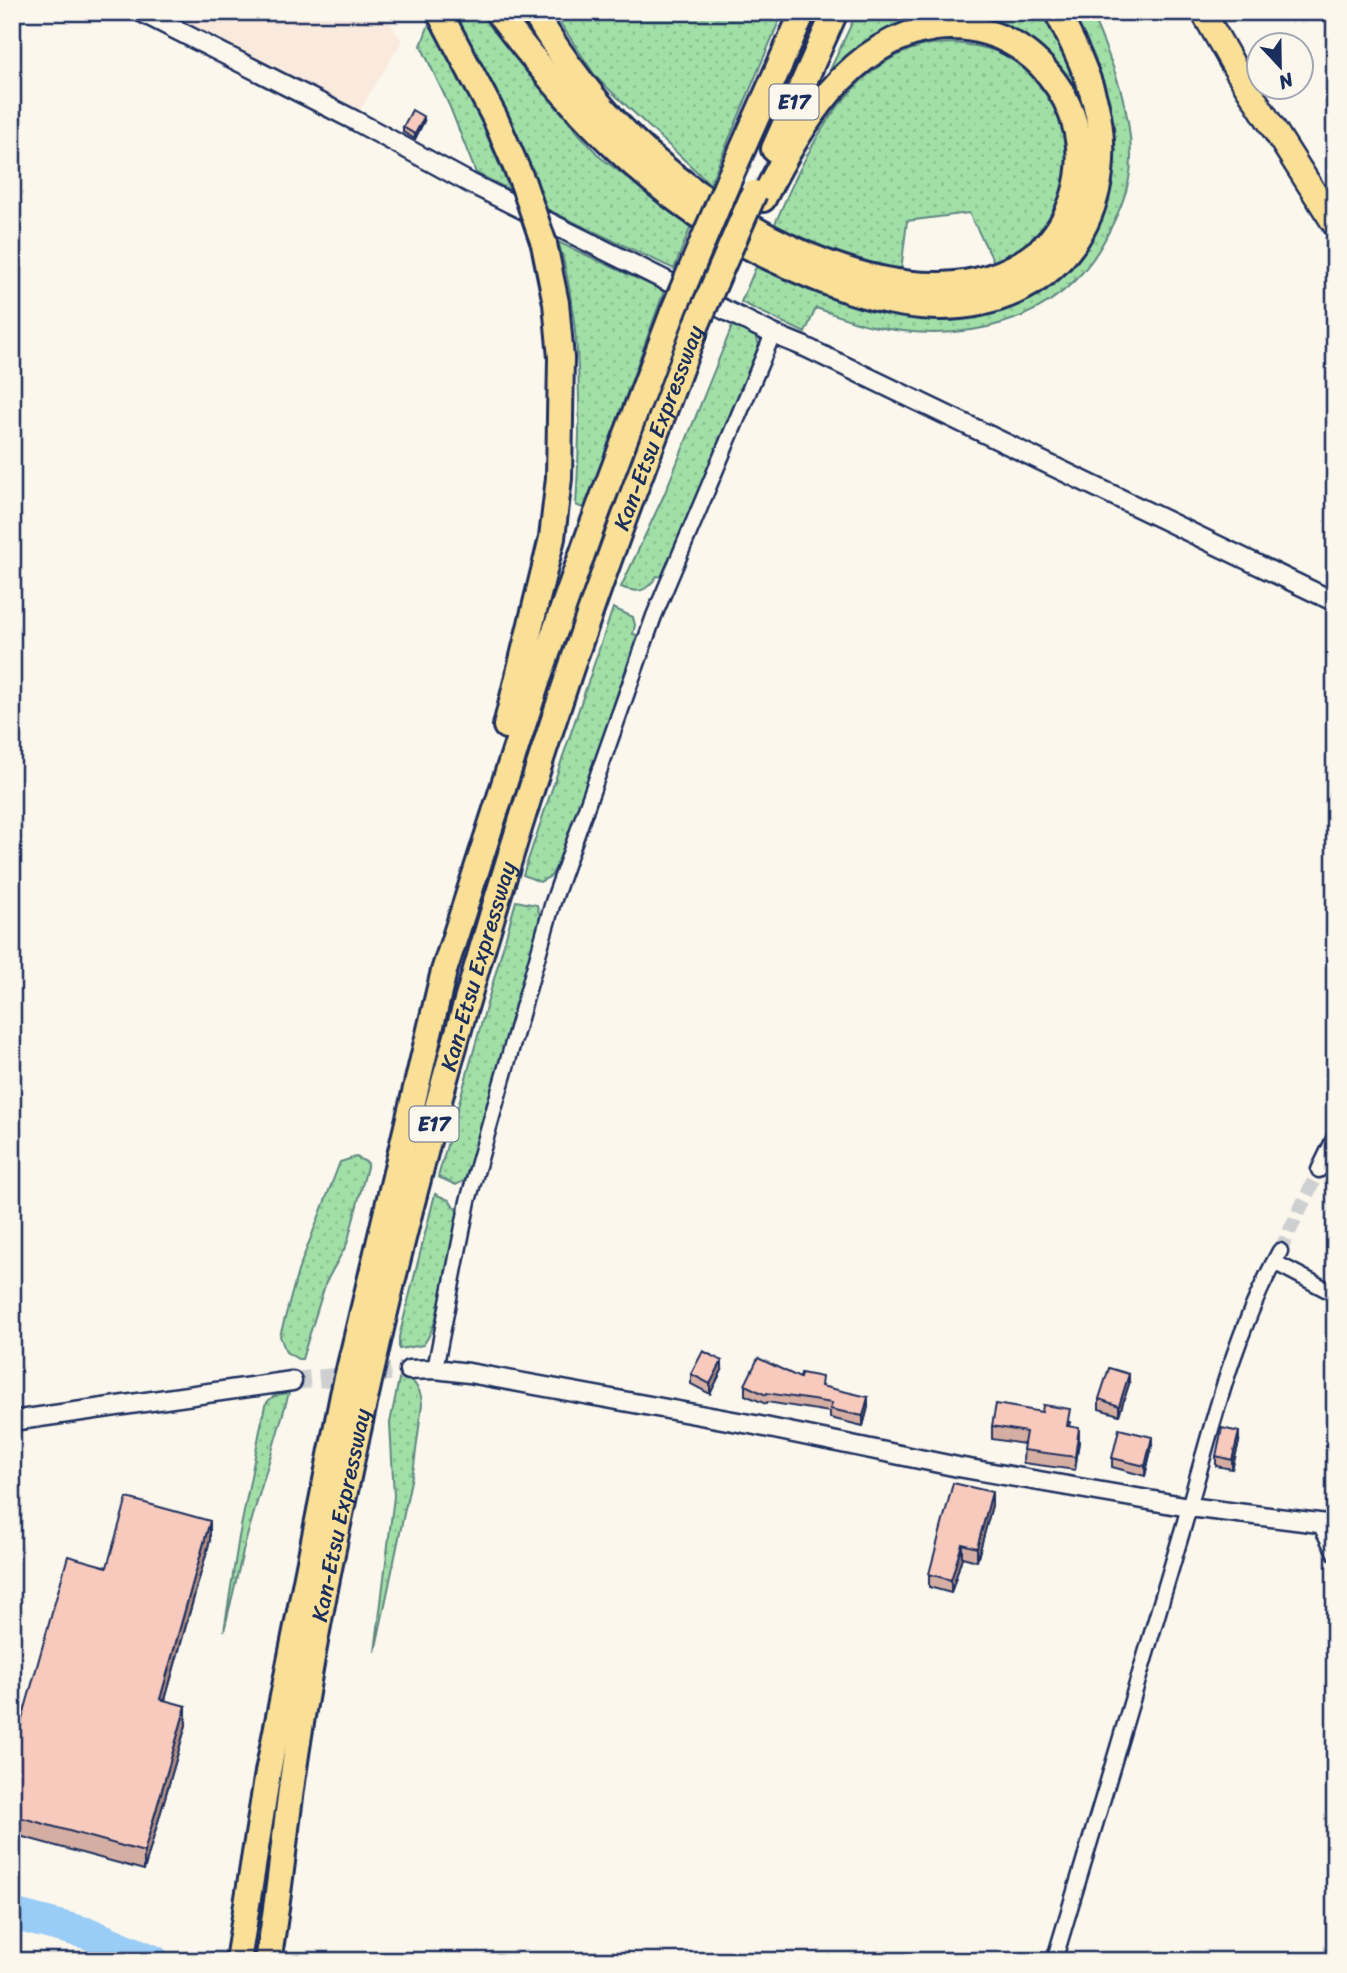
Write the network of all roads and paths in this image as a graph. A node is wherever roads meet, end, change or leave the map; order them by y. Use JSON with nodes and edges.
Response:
{"nodes":[{"id":1,"x":141,"y":12,"type":"edge"},
{"id":2,"x":439,"y":12,"type":"edge"},
{"id":3,"x":497,"y":12,"type":"edge"},
{"id":4,"x":534,"y":12,"type":"edge"},
{"id":5,"x":803,"y":12,"type":"edge"},
{"id":6,"x":835,"y":12,"type":"edge"},
{"id":7,"x":1057,"y":12,"type":"edge"},
{"id":8,"x":1203,"y":12,"type":"edge"},
{"id":9,"x":759,"y":196,"type":"junction"},
{"id":10,"x":1335,"y":225,"type":"edge"},
{"id":11,"x":773,"y":334,"type":"junction"},
{"id":12,"x":1335,"y":602,"type":"edge"},
{"id":13,"x":444,"y":971,"type":"junction"},
{"id":14,"x":1335,"y":1137,"type":"edge"},
{"id":15,"x":1319,"y":1170,"type":"tunnel mouth"},
{"id":16,"x":1335,"y":1294,"type":"edge"},
{"id":17,"x":435,"y":1369,"type":"junction"},
{"id":18,"x":409,"y":1370,"type":"tunnel mouth"},
{"id":19,"x":292,"y":1381,"type":"tunnel mouth"},
{"id":20,"x":12,"y":1421,"type":"edge"},
{"id":21,"x":1189,"y":1507,"type":"junction"},
{"id":22,"x":1327,"y":1524,"type":"edge"},
{"id":23,"x":1335,"y":1553,"type":"edge"},
{"id":24,"x":240,"y":1950,"type":"edge"},
{"id":25,"x":269,"y":1955,"type":"edge"},
{"id":26,"x":1054,"y":1961,"type":"edge"}],
"edges":[{"from":1,"to":11,"type":"street"},
{"from":2,"to":13,"type":"highway","bridge":true},
{"from":3,"to":7,"type":"highway"},
{"from":4,"to":9,"type":"highway"},
{"from":5,"to":13,"type":"highway","name":"Kan-Etsu Expressway","number":"E17","bridge":true},
{"from":6,"to":9,"type":"highway","name":"Kan-Etsu Expressway","number":"E17"},
{"from":8,"to":10,"type":"highway"},
{"from":9,"to":25,"type":"highway","name":"Kan-Etsu Expressway","number":"E17","bridge":true},
{"from":11,"to":12,"type":"street"},
{"from":11,"to":17,"type":"street"},
{"from":13,"to":24,"type":"highway","name":"Kan-Etsu Expressway","number":"E17"},
{"from":14,"to":15,"type":"street"},
{"from":16,"to":21,"type":"street"},
{"from":17,"to":18,"type":"street"},
{"from":17,"to":21,"type":"street"},
{"from":19,"to":20,"type":"street"},
{"from":21,"to":22,"type":"street"},
{"from":21,"to":26,"type":"street"},
{"from":22,"to":23,"type":"street"}]}
